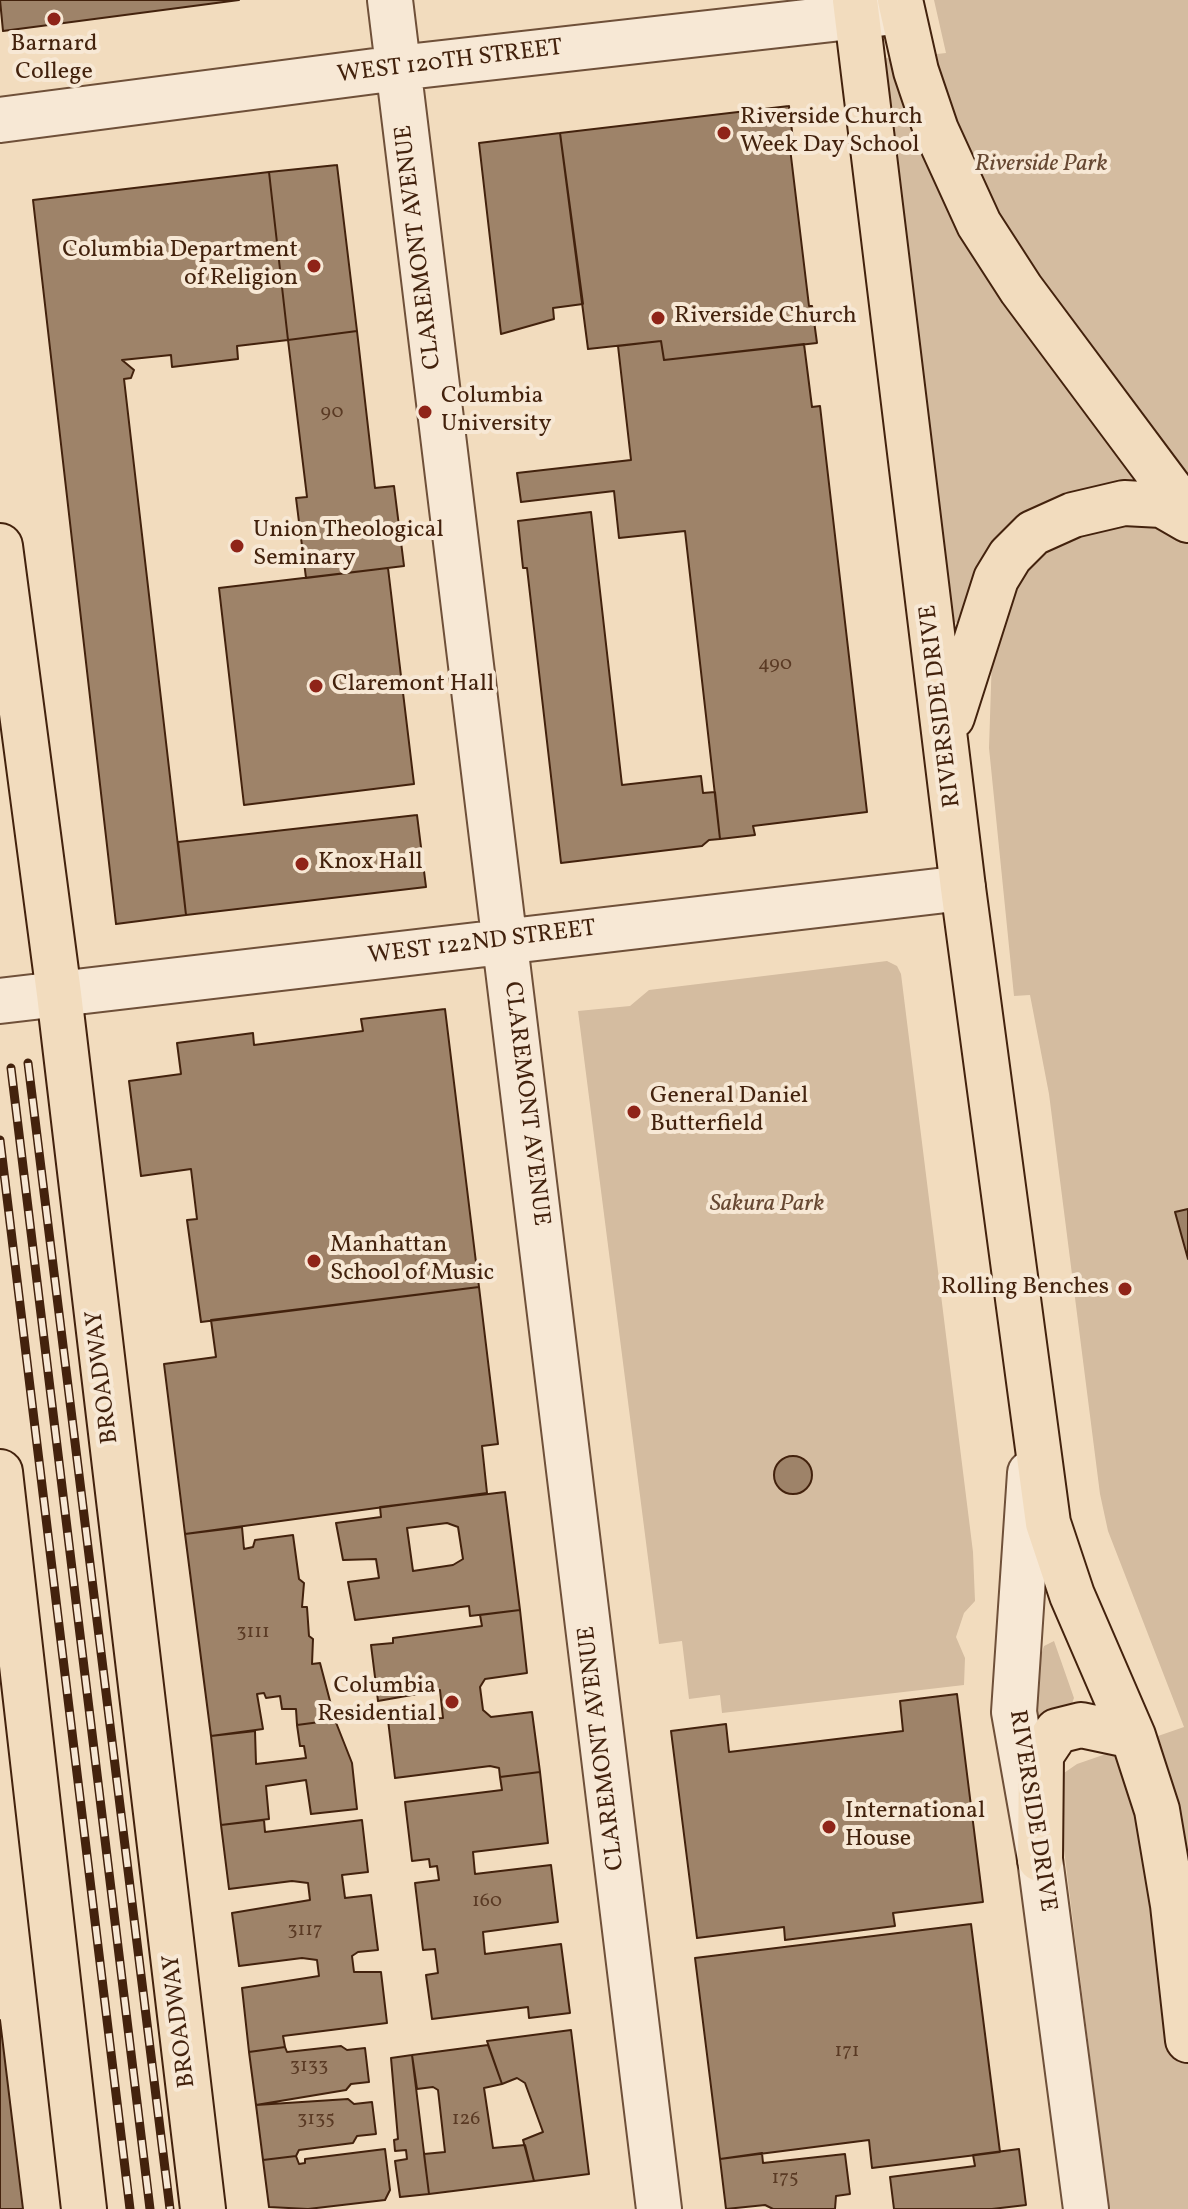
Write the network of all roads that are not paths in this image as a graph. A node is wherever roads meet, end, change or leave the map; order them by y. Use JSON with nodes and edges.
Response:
{"nodes":[{"id":1,"x":390,"y":0,"type":"edge"},
{"id":2,"x":900,"y":6,"type":"edge"},
{"id":3,"x":856,"y":8,"type":"edge"},
{"id":4,"x":398,"y":68,"type":"junction"},
{"id":5,"x":0,"y":120,"type":"edge"},
{"id":6,"x":1188,"y":513,"type":"edge"},
{"id":7,"x":1188,"y":520,"type":"edge"},
{"id":8,"x":1,"y":566,"type":"edge"},
{"id":9,"x":947,"y":736,"type":"junction"},
{"id":10,"x":963,"y":888,"type":"junction"},
{"id":11,"x":505,"y":941,"type":"junction"},
{"id":12,"x":59,"y":994,"type":"junction"},
{"id":13,"x":0,"y":1001,"type":"edge"},
{"id":14,"x":1031,"y":1412,"type":"junction"},
{"id":15,"x":0,"y":1472,"type":"edge"},
{"id":16,"x":1133,"y":1736,"type":"junction"},
{"id":17,"x":1040,"y":1859,"type":"junction"},
{"id":18,"x":1188,"y":2040,"type":"edge"},
{"id":19,"x":84,"y":2209,"type":"edge"},
{"id":20,"x":203,"y":2209,"type":"edge"},
{"id":21,"x":659,"y":2209,"type":"edge"},
{"id":22,"x":1086,"y":2209,"type":"edge"}],
"edges":[{"from":1,"to":4,"type":"street","name":"CLAREMONT AVENUE"},
{"from":2,"to":3,"type":"street","name":"WEST 120TH STREET"},
{"from":2,"to":6,"type":"main road"},
{"from":3,"to":4,"type":"street","name":"WEST 120TH STREET"},
{"from":3,"to":9,"type":"main road","name":"RIVERSIDE DRIVE"},
{"from":4,"to":5,"type":"street","name":"WEST 120TH STREET"},
{"from":4,"to":11,"type":"street","name":"CLAREMONT AVENUE"},
{"from":7,"to":9,"type":"main road"},
{"from":8,"to":12,"type":"main road","name":"BROADWAY"},
{"from":9,"to":10,"type":"main road","name":"RIVERSIDE DRIVE"},
{"from":10,"to":11,"type":"street","name":"WEST 122ND STREET"},
{"from":10,"to":14,"type":"main road","name":"RIVERSIDE DRIVE"},
{"from":11,"to":12,"type":"street","name":"WEST 122ND STREET"},
{"from":11,"to":21,"type":"street","name":"CLAREMONT AVENUE"},
{"from":12,"to":13,"type":"street","name":"WEST 122ND STREET"},
{"from":12,"to":20,"type":"main road","name":"BROADWAY"},
{"from":14,"to":16,"type":"main road","name":"RIVERSIDE DRIVE"},
{"from":14,"to":17,"type":"street","name":"RIVERSIDE DRIVE"},
{"from":15,"to":19,"type":"main road"},
{"from":16,"to":17,"type":"main road"},
{"from":16,"to":18,"type":"main road","name":"RIVERSIDE DRIVE"},
{"from":17,"to":22,"type":"street","name":"RIVERSIDE DRIVE"}]}
